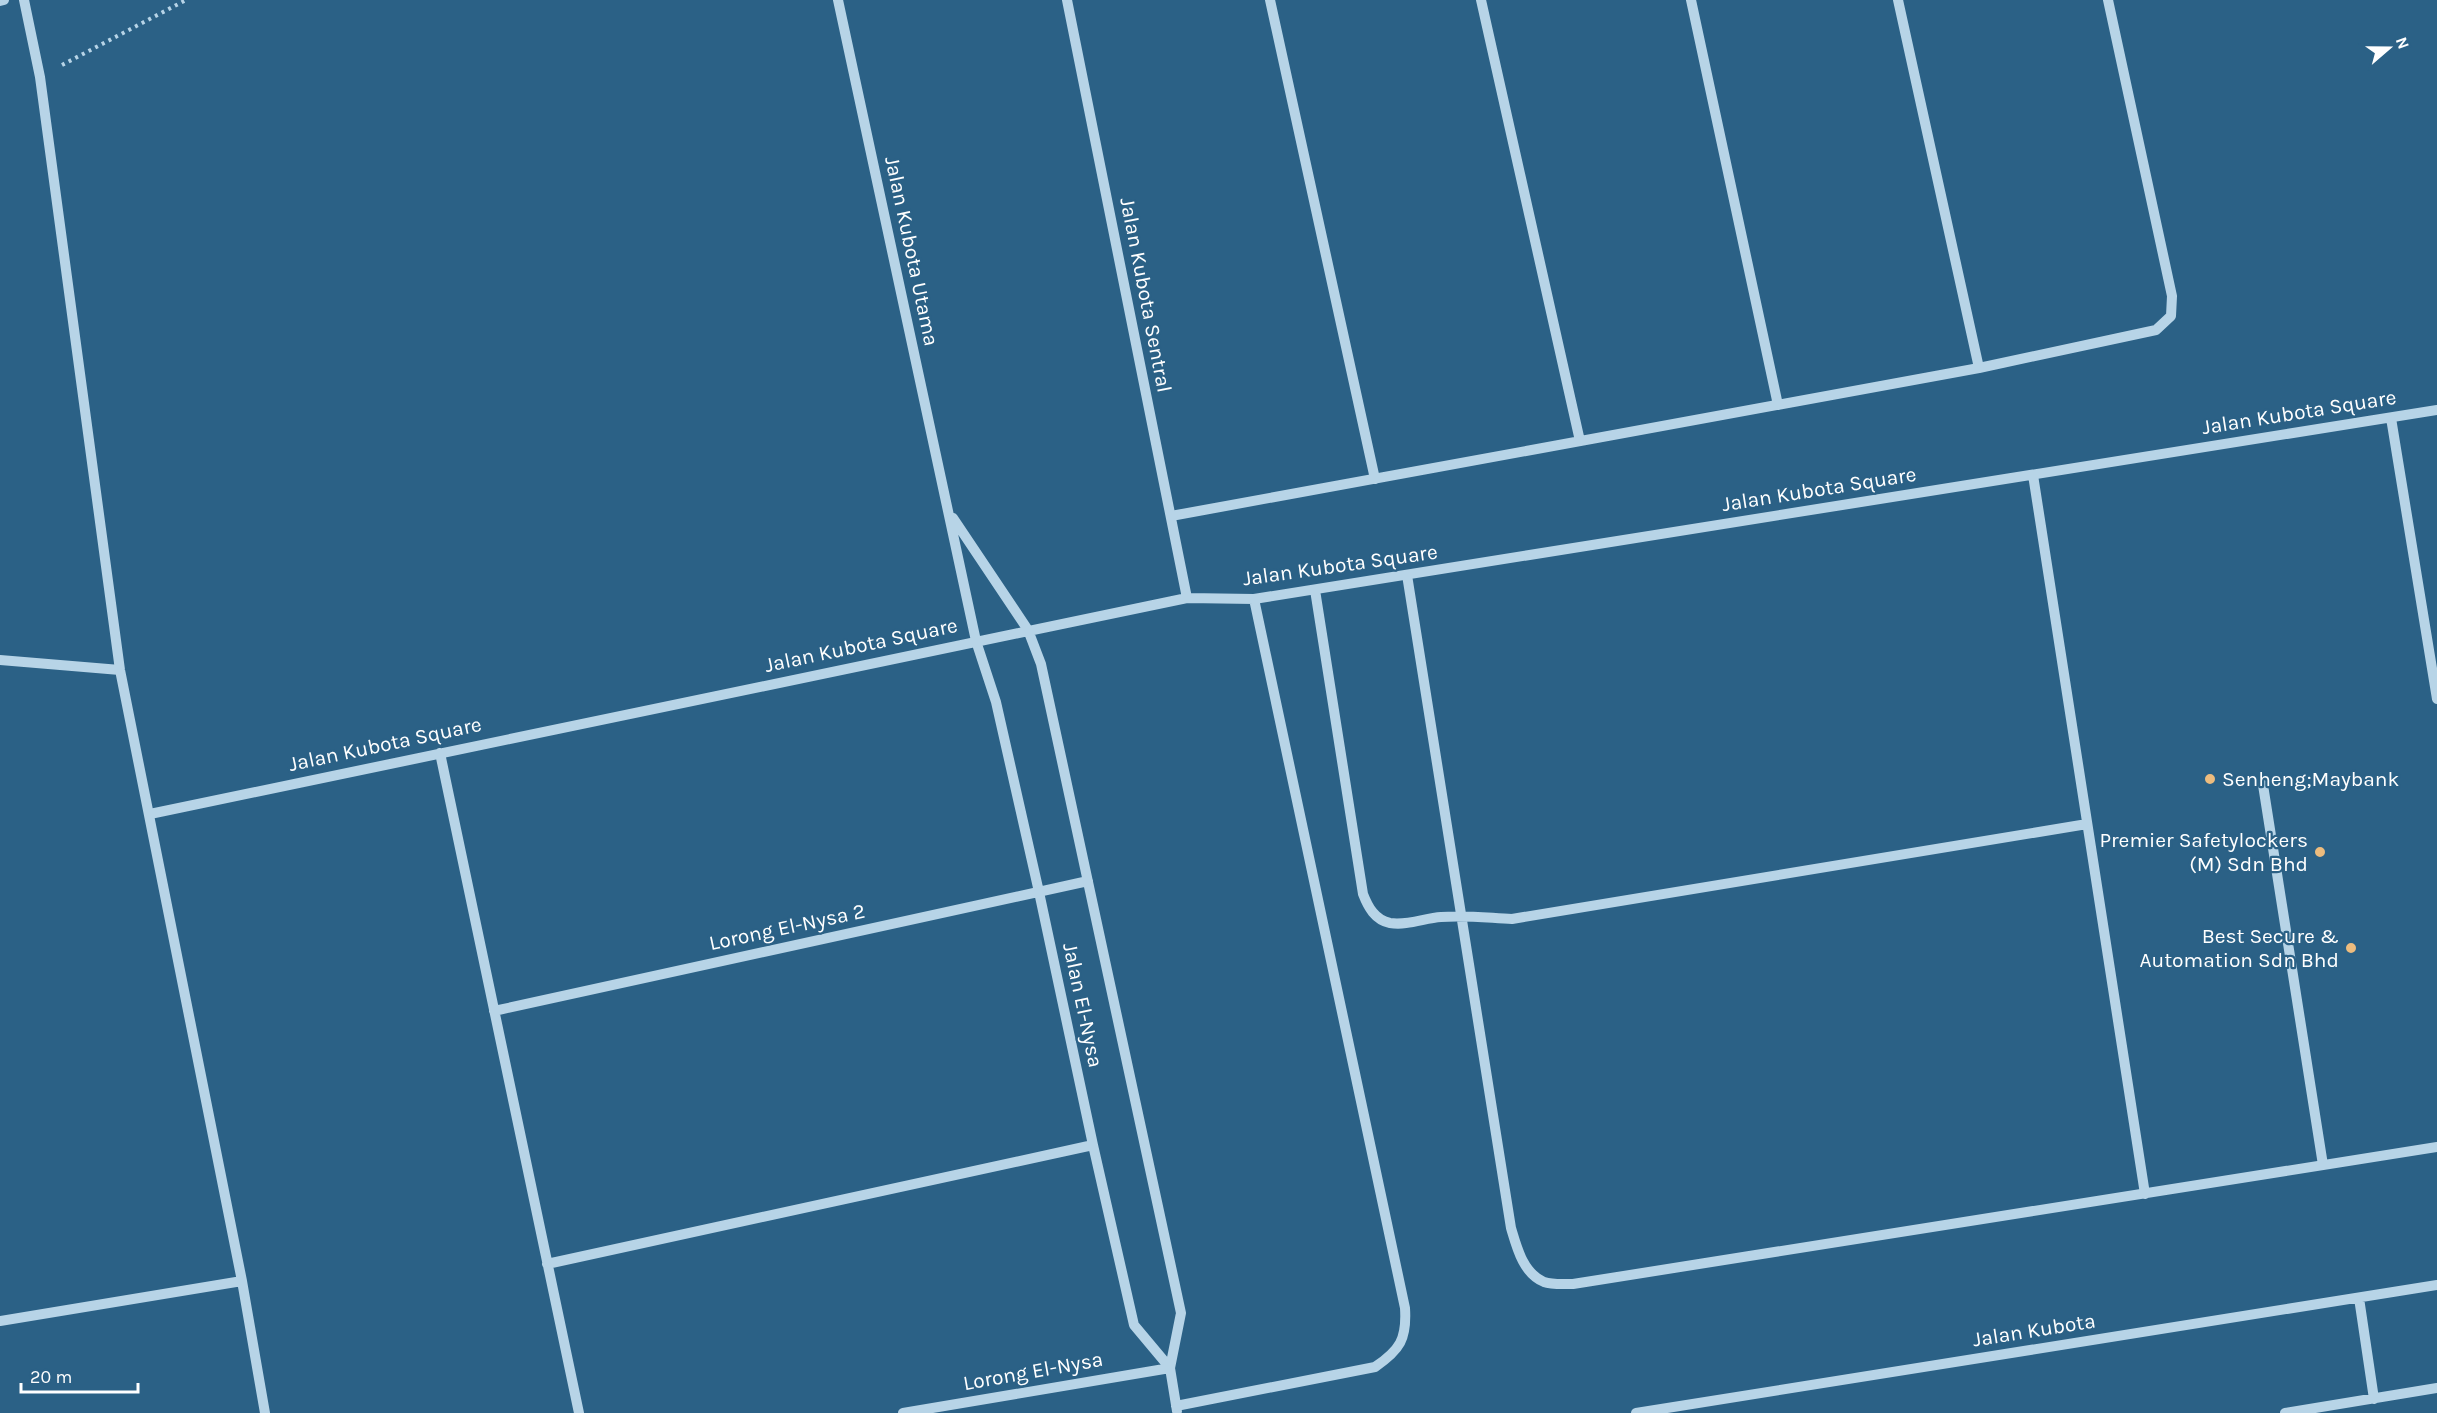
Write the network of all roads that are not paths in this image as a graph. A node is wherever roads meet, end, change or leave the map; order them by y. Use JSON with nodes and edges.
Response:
{"nodes":[{"id":1,"x":24,"y":0,"type":"edge"},
{"id":2,"x":838,"y":0,"type":"edge"},
{"id":3,"x":1067,"y":0,"type":"edge"},
{"id":4,"x":1270,"y":0,"type":"edge"},
{"id":5,"x":1481,"y":0,"type":"edge"},
{"id":6,"x":1691,"y":0,"type":"edge"},
{"id":7,"x":1898,"y":0,"type":"edge"},
{"id":8,"x":2108,"y":0,"type":"edge"},
{"id":9,"x":1979,"y":368,"type":"junction"},
{"id":10,"x":1778,"y":405,"type":"junction"},
{"id":11,"x":2437,"y":410,"type":"edge"},
{"id":12,"x":2391,"y":418,"type":"junction"},
{"id":13,"x":1580,"y":441,"type":"junction"},
{"id":14,"x":2033,"y":475,"type":"junction"},
{"id":15,"x":1375,"y":479,"type":"junction"},
{"id":16,"x":948,"y":510,"type":"junction"},
{"id":17,"x":1171,"y":516,"type":"junction"},
{"id":18,"x":1407,"y":575,"type":"junction"},
{"id":19,"x":1315,"y":590,"type":"junction"},
{"id":20,"x":1187,"y":597,"type":"junction"},
{"id":21,"x":1254,"y":599,"type":"junction"},
{"id":22,"x":1028,"y":630,"type":"junction"},
{"id":23,"x":976,"y":640,"type":"junction"},
{"id":24,"x":0,"y":660,"type":"edge"},
{"id":25,"x":120,"y":670,"type":"junction"},
{"id":26,"x":2437,"y":699,"type":"edge"},
{"id":27,"x":440,"y":753,"type":"junction"},
{"id":28,"x":2263,"y":786,"type":"dead end"},
{"id":29,"x":150,"y":814,"type":"junction"},
{"id":30,"x":2087,"y":824,"type":"junction"},
{"id":31,"x":1088,"y":881,"type":"junction"},
{"id":32,"x":1039,"y":891,"type":"junction"},
{"id":33,"x":1462,"y":917,"type":"junction"},
{"id":34,"x":495,"y":1011,"type":"junction"},
{"id":35,"x":1092,"y":1145,"type":"junction"},
{"id":36,"x":2437,"y":1148,"type":"edge"},
{"id":37,"x":2323,"y":1165,"type":"junction"},
{"id":38,"x":2145,"y":1194,"type":"junction"},
{"id":39,"x":548,"y":1264,"type":"junction"},
{"id":40,"x":242,"y":1281,"type":"junction"},
{"id":41,"x":2437,"y":1285,"type":"edge"},
{"id":42,"x":2359,"y":1298,"type":"junction"},
{"id":43,"x":0,"y":1321,"type":"edge"},
{"id":44,"x":1170,"y":1368,"type":"junction"},
{"id":45,"x":2437,"y":1388,"type":"edge"},
{"id":46,"x":2374,"y":1399,"type":"junction"},
{"id":47,"x":1700,"y":1408,"type":"edge"},
{"id":48,"x":1176,"y":1410,"type":"edge"},
{"id":49,"x":265,"y":1413,"type":"edge"},
{"id":50,"x":579,"y":1413,"type":"edge"},
{"id":51,"x":903,"y":1413,"type":"edge"},
{"id":52,"x":1636,"y":1413,"type":"edge"},
{"id":53,"x":2285,"y":1413,"type":"edge"}],
"edges":[{"from":1,"to":25,"type":"street"},
{"from":2,"to":16,"type":"street","name":"Jalan Kubota Utama"},
{"from":3,"to":17,"type":"street","name":"Jalan Kubota Sentral"},
{"from":4,"to":15,"type":"street"},
{"from":5,"to":13,"type":"street"},
{"from":6,"to":10,"type":"street"},
{"from":7,"to":9,"type":"street"},
{"from":8,"to":9,"type":"street"},
{"from":9,"to":10,"type":"street"},
{"from":10,"to":13,"type":"street"},
{"from":11,"to":12,"type":"street","name":"Jalan Kubota Square"},
{"from":12,"to":14,"type":"street","name":"Jalan Kubota Square"},
{"from":12,"to":26,"type":"street"},
{"from":13,"to":15,"type":"street"},
{"from":14,"to":18,"type":"street","name":"Jalan Kubota Square"},
{"from":14,"to":30,"type":"street"},
{"from":15,"to":17,"type":"street"},
{"from":16,"to":22,"type":"street","name":"Jalan Kubota Utama"},
{"from":16,"to":23,"type":"street","name":"Jalan Kubota Utama"},
{"from":17,"to":20,"type":"street","name":"Jalan Kubota Sentral"},
{"from":18,"to":19,"type":"street","name":"Jalan Kubota Square"},
{"from":18,"to":33,"type":"street"},
{"from":19,"to":21,"type":"street","name":"Jalan Kubota Square"},
{"from":19,"to":33,"type":"street"},
{"from":20,"to":21,"type":"street","name":"Jalan Kubota Square"},
{"from":20,"to":22,"type":"street","name":"Jalan Kubota Square"},
{"from":21,"to":48,"type":"street"},
{"from":22,"to":23,"type":"street","name":"Jalan Kubota Square"},
{"from":22,"to":31,"type":"street","name":"Jalan El-Nysa"},
{"from":23,"to":27,"type":"street","name":"Jalan Kubota Square"},
{"from":23,"to":32,"type":"street","name":"Jalan El-Nysa"},
{"from":24,"to":25,"type":"street"},
{"from":25,"to":29,"type":"street"},
{"from":27,"to":29,"type":"street","name":"Jalan Kubota Square"},
{"from":27,"to":34,"type":"street"},
{"from":28,"to":37,"type":"street"},
{"from":29,"to":40,"type":"street"},
{"from":30,"to":33,"type":"street"},
{"from":30,"to":38,"type":"street"},
{"from":31,"to":32,"type":"street","name":"Lorong El-Nysa 2"},
{"from":31,"to":44,"type":"street","name":"Jalan El-Nysa"},
{"from":32,"to":34,"type":"street","name":"Lorong El-Nysa 2"},
{"from":32,"to":35,"type":"street","name":"Jalan El-Nysa"},
{"from":33,"to":38,"type":"street"},
{"from":34,"to":39,"type":"street"},
{"from":35,"to":39,"type":"street"},
{"from":35,"to":44,"type":"street","name":"Jalan El-Nysa"},
{"from":36,"to":37,"type":"street"},
{"from":37,"to":38,"type":"street"},
{"from":39,"to":50,"type":"street"},
{"from":40,"to":43,"type":"street"},
{"from":40,"to":49,"type":"street"},
{"from":41,"to":42,"type":"street","name":"Jalan Kubota"},
{"from":42,"to":46,"type":"street"},
{"from":42,"to":47,"type":"street","name":"Jalan Kubota"},
{"from":44,"to":48,"type":"street","name":"Jalan El-Nysa"},
{"from":44,"to":51,"type":"street","name":"Lorong El-Nysa"},
{"from":45,"to":46,"type":"street"},
{"from":46,"to":53,"type":"street"},
{"from":47,"to":52,"type":"street","name":"Jalan Kubota"}]}
